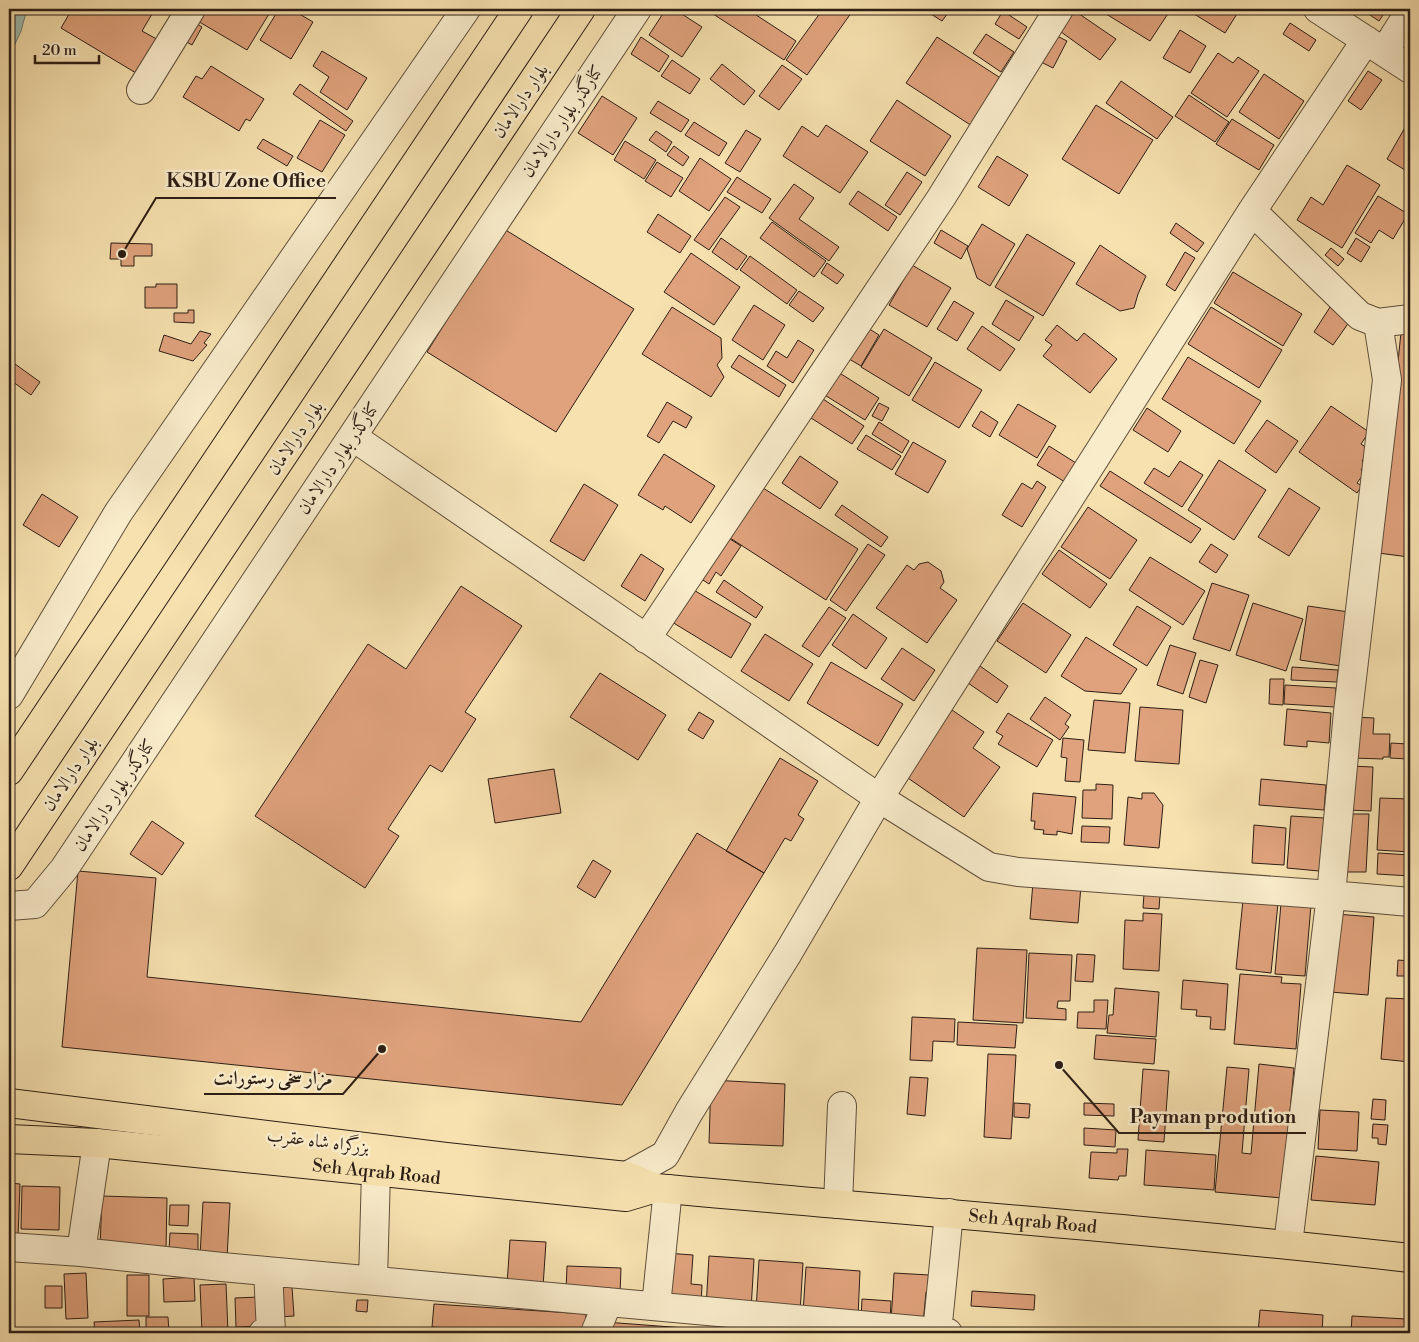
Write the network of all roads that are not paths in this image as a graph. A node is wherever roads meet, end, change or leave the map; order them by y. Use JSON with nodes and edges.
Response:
{"nodes":[{"id":1,"x":191,"y":9,"type":"edge"},
{"id":2,"x":466,"y":9,"type":"edge"},
{"id":3,"x":519,"y":9,"type":"edge"},
{"id":4,"x":581,"y":9,"type":"edge"},
{"id":5,"x":637,"y":9,"type":"edge"},
{"id":6,"x":1059,"y":9,"type":"edge"},
{"id":7,"x":1318,"y":9,"type":"edge"},
{"id":8,"x":1410,"y":12,"type":"edge"},
{"id":9,"x":1375,"y":46,"type":"junction"},
{"id":10,"x":1410,"y":69,"type":"edge"},
{"id":11,"x":141,"y":90,"type":"dead end"},
{"id":12,"x":1252,"y":211,"type":"junction"},
{"id":13,"x":1410,"y":319,"type":"edge"},
{"id":14,"x":1378,"y":323,"type":"junction"},
{"id":15,"x":353,"y":437,"type":"junction"},
{"id":16,"x":646,"y":639,"type":"junction"},
{"id":17,"x":9,"y":695,"type":"edge"},
{"id":18,"x":9,"y":772,"type":"edge"},
{"id":19,"x":878,"y":798,"type":"junction"},
{"id":20,"x":9,"y":866,"type":"edge"},
{"id":21,"x":1330,"y":895,"type":"junction"},
{"id":22,"x":1410,"y":902,"type":"edge"},
{"id":23,"x":22,"y":905,"type":"edge"},
{"id":24,"x":9,"y":1103,"type":"edge"},
{"id":25,"x":842,"y":1106,"type":"dead end"},
{"id":26,"x":9,"y":1139,"type":"edge"},
{"id":27,"x":97,"y":1143,"type":"junction"},
{"id":28,"x":376,"y":1172,"type":"junction"},
{"id":29,"x":626,"y":1186,"type":"junction"},
{"id":30,"x":662,"y":1189,"type":"junction"},
{"id":31,"x":838,"y":1204,"type":"junction"},
{"id":32,"x":949,"y":1213,"type":"junction"},
{"id":33,"x":1288,"y":1244,"type":"junction"},
{"id":34,"x":9,"y":1247,"type":"edge"},
{"id":35,"x":81,"y":1252,"type":"junction"},
{"id":36,"x":1410,"y":1258,"type":"edge"},
{"id":37,"x":268,"y":1271,"type":"junction"},
{"id":38,"x":373,"y":1280,"type":"junction"},
{"id":39,"x":608,"y":1302,"type":"junction"},
{"id":40,"x":656,"y":1306,"type":"junction"},
{"id":41,"x":263,"y":1333,"type":"edge"},
{"id":42,"x":595,"y":1333,"type":"edge"},
{"id":43,"x":941,"y":1333,"type":"edge"}],
"edges":[{"from":1,"to":11,"type":"street"},
{"from":2,"to":17,"type":"street"},
{"from":3,"to":18,"type":"main road"},
{"from":4,"to":20,"type":"main road","name":"بلوار دارالامان"},
{"from":5,"to":15,"type":"street","name":"کنارگذر بلوار دارالامان"},
{"from":6,"to":16,"type":"street"},
{"from":7,"to":9,"type":"street"},
{"from":8,"to":9,"type":"street"},
{"from":9,"to":10,"type":"street"},
{"from":9,"to":12,"type":"street"},
{"from":12,"to":14,"type":"street"},
{"from":12,"to":19,"type":"street"},
{"from":13,"to":14,"type":"street"},
{"from":14,"to":21,"type":"street"},
{"from":15,"to":16,"type":"street"},
{"from":15,"to":23,"type":"street","name":"کنارگذر بلوار دارالامان"},
{"from":16,"to":19,"type":"street"},
{"from":19,"to":21,"type":"street"},
{"from":19,"to":29,"type":"street"},
{"from":21,"to":22,"type":"street"},
{"from":21,"to":33,"type":"street"},
{"from":24,"to":29,"type":"main road","name":"بزرگراه شاه عقرب"},
{"from":25,"to":31,"type":"street"},
{"from":26,"to":27,"type":"main road"},
{"from":27,"to":28,"type":"main road","name":"Seh Aqrab Road"},
{"from":27,"to":35,"type":"street"},
{"from":28,"to":29,"type":"main road","name":"Seh Aqrab Road"},
{"from":28,"to":38,"type":"street"},
{"from":29,"to":30,"type":"main road","name":"Seh Aqrab Road"},
{"from":30,"to":31,"type":"main road","name":"Seh Aqrab Road"},
{"from":30,"to":40,"type":"street"},
{"from":31,"to":32,"type":"main road","name":"Seh Aqrab Road"},
{"from":32,"to":33,"type":"main road","name":"Seh Aqrab Road"},
{"from":32,"to":43,"type":"street"},
{"from":33,"to":36,"type":"main road","name":"Seh Aqrab Road"},
{"from":34,"to":35,"type":"street"},
{"from":35,"to":37,"type":"street"},
{"from":37,"to":38,"type":"street"},
{"from":37,"to":41,"type":"street"},
{"from":38,"to":39,"type":"street"},
{"from":39,"to":40,"type":"street"},
{"from":39,"to":42,"type":"street"},
{"from":40,"to":43,"type":"street"}]}
